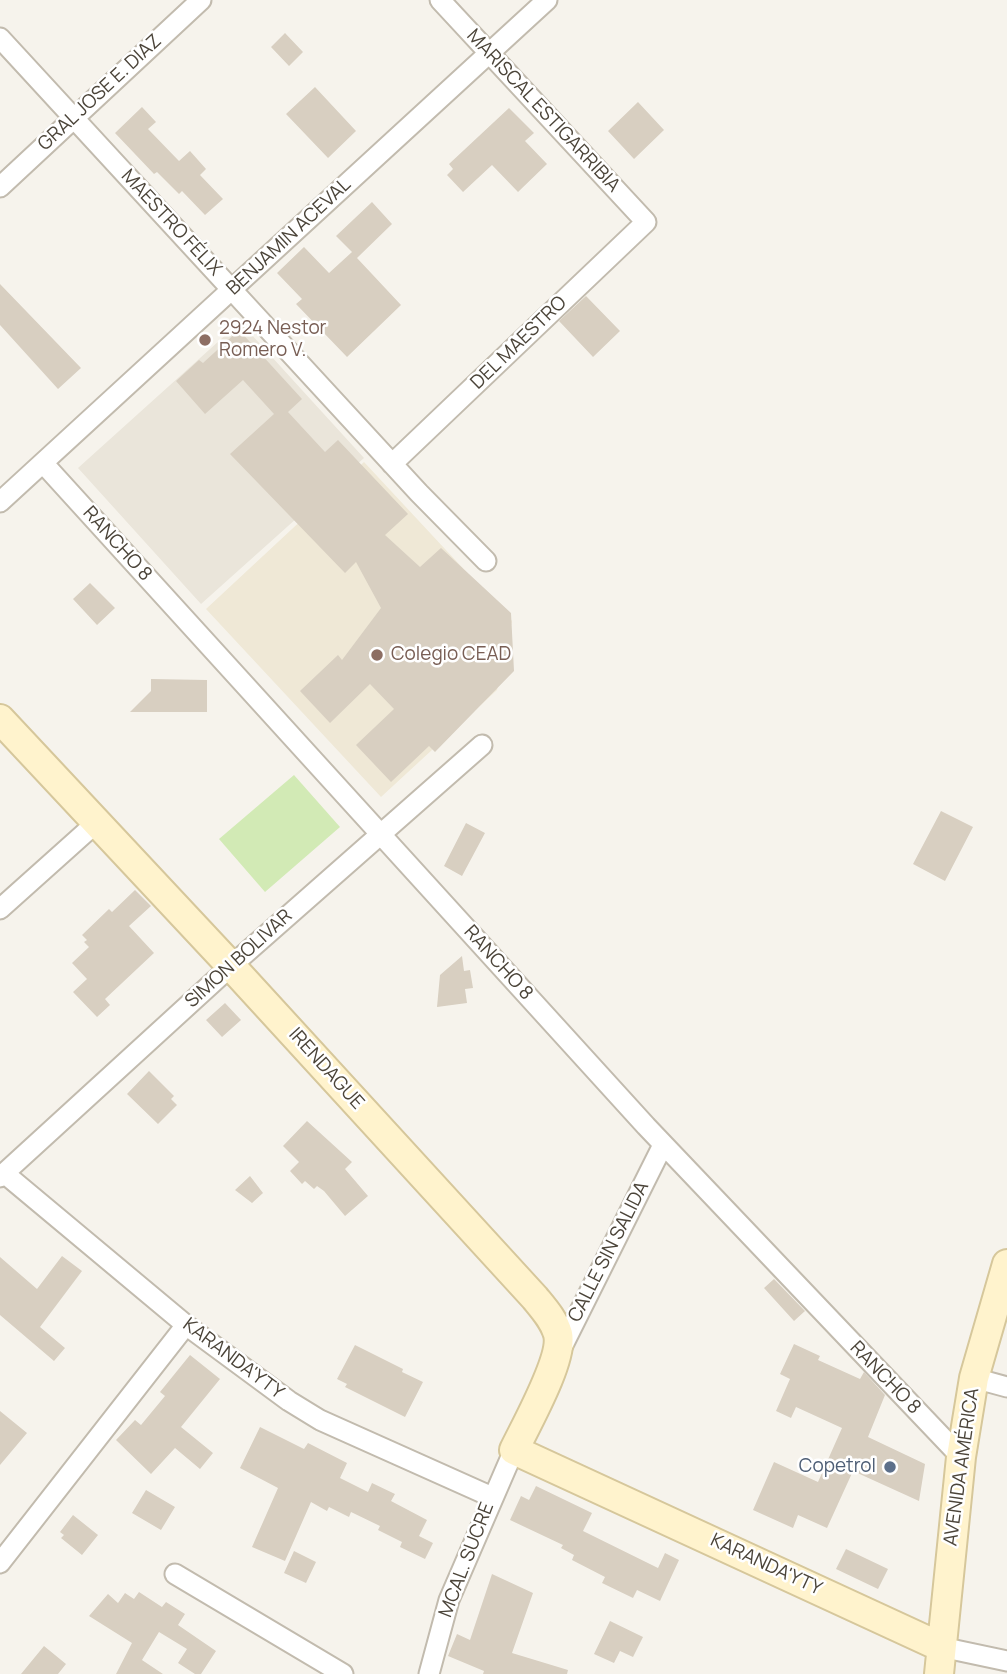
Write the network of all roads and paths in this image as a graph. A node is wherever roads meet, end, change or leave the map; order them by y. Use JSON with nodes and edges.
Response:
{"nodes":[{"id":1,"x":201,"y":0,"type":"edge"},
{"id":2,"x":440,"y":0,"type":"edge"},
{"id":3,"x":547,"y":0,"type":"edge"},
{"id":4,"x":0,"y":38,"type":"edge"},
{"id":5,"x":489,"y":53,"type":"junction"},
{"id":6,"x":73,"y":117,"type":"junction"},
{"id":7,"x":0,"y":187,"type":"edge"},
{"id":8,"x":646,"y":222,"type":"joint"},
{"id":9,"x":232,"y":290,"type":"junction"},
{"id":10,"x":43,"y":463,"type":"junction"},
{"id":11,"x":392,"y":464,"type":"junction"},
{"id":12,"x":0,"y":502,"type":"edge"},
{"id":13,"x":486,"y":561,"type":"dead end"},
{"id":14,"x":0,"y":719,"type":"edge"},
{"id":15,"x":482,"y":745,"type":"dead end"},
{"id":16,"x":96,"y":823,"type":"junction"},
{"id":17,"x":381,"y":835,"type":"junction"},
{"id":18,"x":0,"y":909,"type":"edge"},
{"id":19,"x":231,"y":965,"type":"junction"},
{"id":20,"x":663,"y":1144,"type":"junction"},
{"id":21,"x":2,"y":1175,"type":"edge"},
{"id":22,"x":1007,"y":1264,"type":"edge"},
{"id":23,"x":186,"y":1325,"type":"junction"},
{"id":24,"x":555,"y":1360,"type":"junction"},
{"id":25,"x":974,"y":1378,"type":"junction"},
{"id":26,"x":1007,"y":1387,"type":"edge"},
{"id":27,"x":514,"y":1450,"type":"junction"},
{"id":28,"x":961,"y":1457,"type":"junction"},
{"id":29,"x":492,"y":1497,"type":"junction"},
{"id":30,"x":0,"y":1563,"type":"edge"},
{"id":31,"x":175,"y":1574,"type":"dead end"},
{"id":32,"x":940,"y":1660,"type":"edge"},
{"id":33,"x":1007,"y":1661,"type":"edge"},
{"id":34,"x":343,"y":1674,"type":"edge"},
{"id":35,"x":429,"y":1674,"type":"edge"}],
"edges":[{"from":1,"to":6,"type":"street","name":"GRAL JOSE E. DIAZ"},
{"from":2,"to":5,"type":"street","name":"MARISCAL ESTIGARRIBIA"},
{"from":3,"to":5,"type":"street","name":"BENJAMIN ACEVAL"},
{"from":4,"to":6,"type":"street","name":"MAESTRO FÉLIX"},
{"from":5,"to":8,"type":"street","name":"MARISCAL ESTIGARRIBIA"},
{"from":5,"to":9,"type":"street","name":"BENJAMIN ACEVAL"},
{"from":6,"to":7,"type":"street","name":"GRAL JOSE E. DIAZ"},
{"from":6,"to":9,"type":"street","name":"MAESTRO FÉLIX"},
{"from":8,"to":11,"type":"street","name":"DEL MAESTRO"},
{"from":9,"to":10,"type":"street","name":"BENJAMIN ACEVAL"},
{"from":9,"to":11,"type":"street","name":"MAESTRO FÉLIX"},
{"from":10,"to":12,"type":"street","name":"BENJAMIN ACEVAL"},
{"from":10,"to":17,"type":"street","name":"RANCHO 8"},
{"from":11,"to":13,"type":"street","name":"MAESTRO FÉLIX"},
{"from":14,"to":16,"type":"street","name":"IRENDAGUE"},
{"from":15,"to":17,"type":"street","name":"SIMON BOLIVAR"},
{"from":16,"to":18,"type":"street"},
{"from":16,"to":19,"type":"street","name":"IRENDAGUE"},
{"from":17,"to":19,"type":"street","name":"SIMON BOLIVAR"},
{"from":17,"to":20,"type":"street","name":"RANCHO 8"},
{"from":19,"to":21,"type":"street","name":"SIMON BOLIVAR"},
{"from":19,"to":24,"type":"street","name":"IRENDAGUE"},
{"from":20,"to":24,"type":"street","name":"CALLE SIN SALIDA"},
{"from":20,"to":28,"type":"street","name":"RANCHO 8"},
{"from":21,"to":23,"type":"street","name":"KARANDA'YTY"},
{"from":22,"to":25,"type":"street","name":"AVENIDA AMÉRICA"},
{"from":23,"to":29,"type":"street","name":"KARANDA'YTY"},
{"from":23,"to":30,"type":"street"},
{"from":24,"to":27,"type":"street","name":"IRENDAGUE"},
{"from":25,"to":26,"type":"street"},
{"from":25,"to":28,"type":"street","name":"AVENIDA AMÉRICA"},
{"from":27,"to":29,"type":"street","name":"MCAL. SUCRE"},
{"from":27,"to":32,"type":"street","name":"KARANDA'YTY"},
{"from":28,"to":32,"type":"street","name":"AVENIDA AMÉRICA"},
{"from":29,"to":35,"type":"street","name":"MCAL. SUCRE"},
{"from":31,"to":34,"type":"street"},
{"from":32,"to":33,"type":"street"}]}
